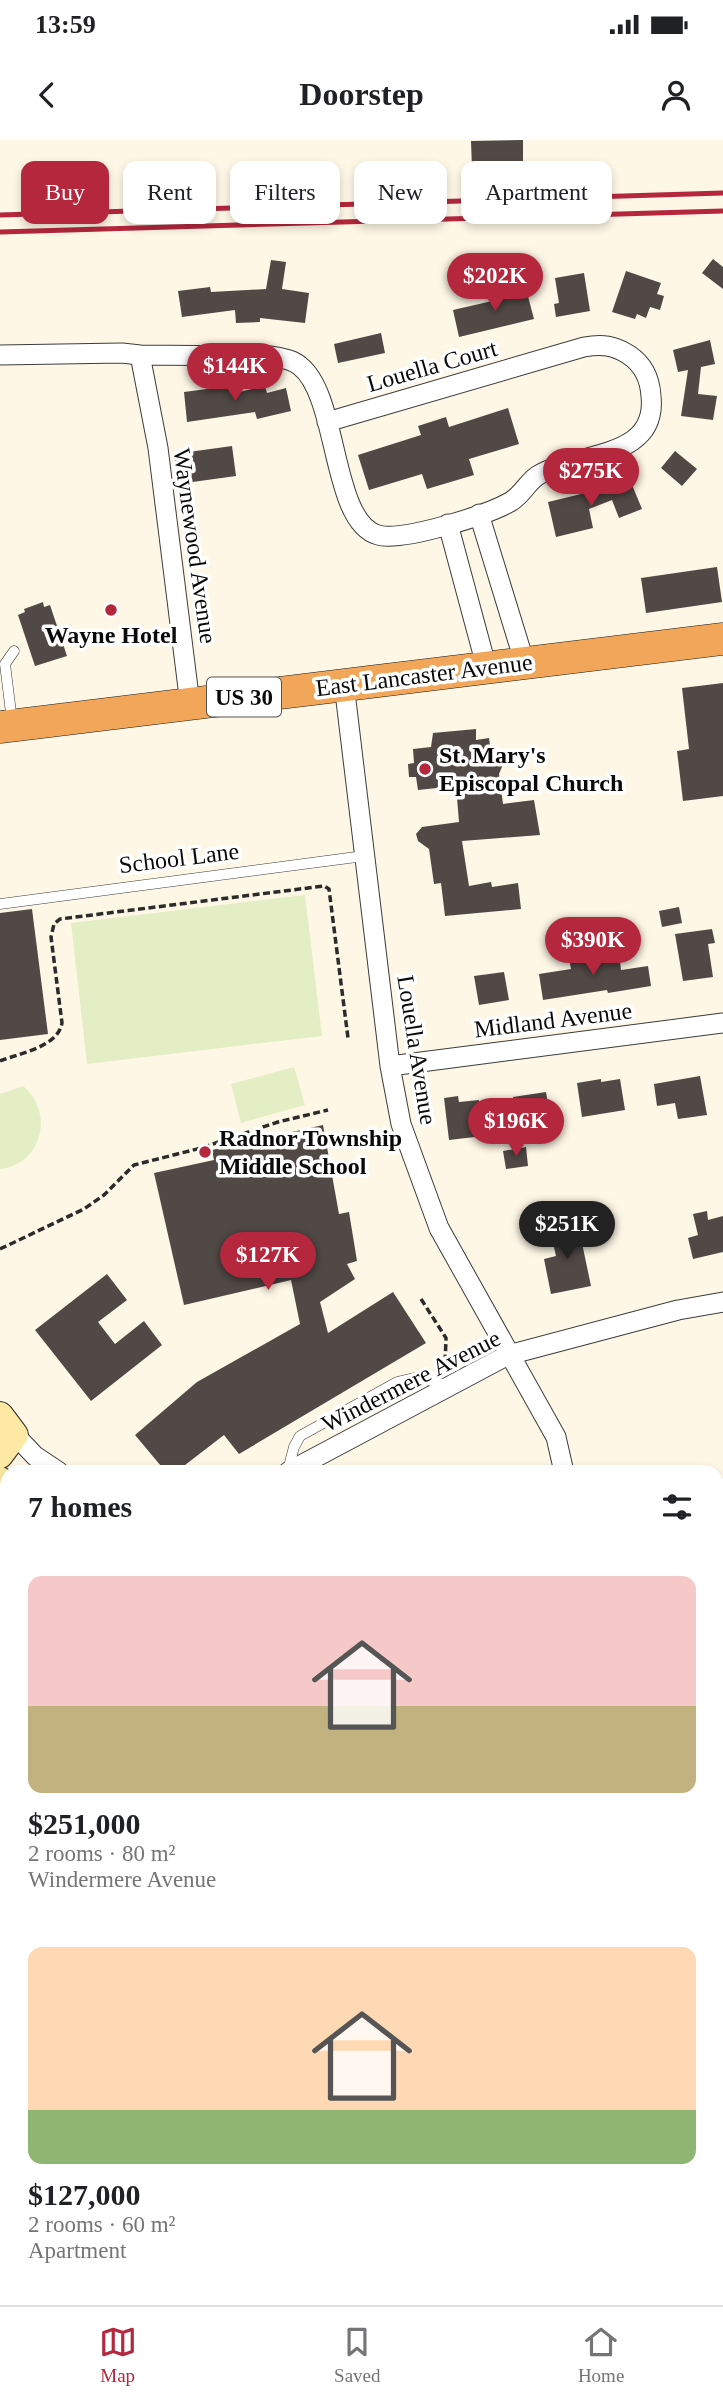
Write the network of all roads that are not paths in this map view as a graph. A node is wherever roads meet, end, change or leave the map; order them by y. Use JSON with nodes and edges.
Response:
{"nodes":[{"id":1,"x":0,"y":355,"type":"edge"},
{"id":2,"x":140,"y":355,"type":"junction"},
{"id":3,"x":327,"y":422,"type":"junction"},
{"id":4,"x":479,"y":514,"type":"junction"},
{"id":5,"x":447,"y":524,"type":"junction"},
{"id":6,"x":723,"y":639,"type":"edge"},
{"id":7,"x":14,"y":651,"type":"dead end"},
{"id":8,"x":525,"y":664,"type":"junction"},
{"id":9,"x":487,"y":669,"type":"junction"},
{"id":10,"x":344,"y":684,"type":"junction"},
{"id":11,"x":190,"y":704,"type":"junction"},
{"id":12,"x":6,"y":726,"type":"edge"},
{"id":13,"x":364,"y":856,"type":"junction"},
{"id":14,"x":0,"y":904,"type":"edge"},
{"id":15,"x":723,"y":1023,"type":"edge"},
{"id":16,"x":390,"y":1066,"type":"junction"},
{"id":17,"x":723,"y":1302,"type":"edge"},
{"id":18,"x":508,"y":1355,"type":"junction"},
{"id":19,"x":450,"y":1386,"type":"junction"},
{"id":20,"x":5,"y":1435,"type":"edge"},
{"id":21,"x":48,"y":1465,"type":"edge"},
{"id":22,"x":290,"y":1465,"type":"edge"},
{"id":23,"x":312,"y":1465,"type":"edge"},
{"id":24,"x":562,"y":1465,"type":"edge"}],
"edges":[{"from":1,"to":2,"type":"street","name":"Louella Court"},
{"from":2,"to":3,"type":"street","name":"Louella Court"},
{"from":2,"to":11,"type":"street","name":"Waynewood Avenue"},
{"from":3,"to":4,"type":"street","name":"Louella Court"},
{"from":3,"to":5,"type":"street","name":"Louella Court"},
{"from":4,"to":5,"type":"street","name":"Louella Court"},
{"from":4,"to":8,"type":"street"},
{"from":5,"to":9,"type":"street"},
{"from":6,"to":8,"type":"highway","name":"East Lancaster Avenue","number":"US 30"},
{"from":7,"to":12,"type":"lane"},
{"from":8,"to":9,"type":"highway","name":"East Lancaster Avenue","number":"US 30"},
{"from":9,"to":10,"type":"highway","name":"East Lancaster Avenue","number":"US 30"},
{"from":10,"to":11,"type":"highway","name":"East Lancaster Avenue","number":"US 30"},
{"from":10,"to":13,"type":"street","name":"Louella Avenue"},
{"from":11,"to":12,"type":"highway","name":"East Lancaster Avenue","number":"US 30"},
{"from":13,"to":14,"type":"lane","name":"School Lane"},
{"from":13,"to":16,"type":"street","name":"Louella Avenue"},
{"from":15,"to":16,"type":"street","name":"Midland Avenue"},
{"from":16,"to":18,"type":"street","name":"Louella Avenue"},
{"from":17,"to":18,"type":"street","name":"Windermere Avenue"},
{"from":18,"to":19,"type":"street","name":"Windermere Avenue"},
{"from":18,"to":24,"type":"street","name":"Louella Avenue"},
{"from":19,"to":22,"type":"lane"},
{"from":19,"to":23,"type":"street","name":"Windermere Avenue"},
{"from":20,"to":21,"type":"street"}]}
